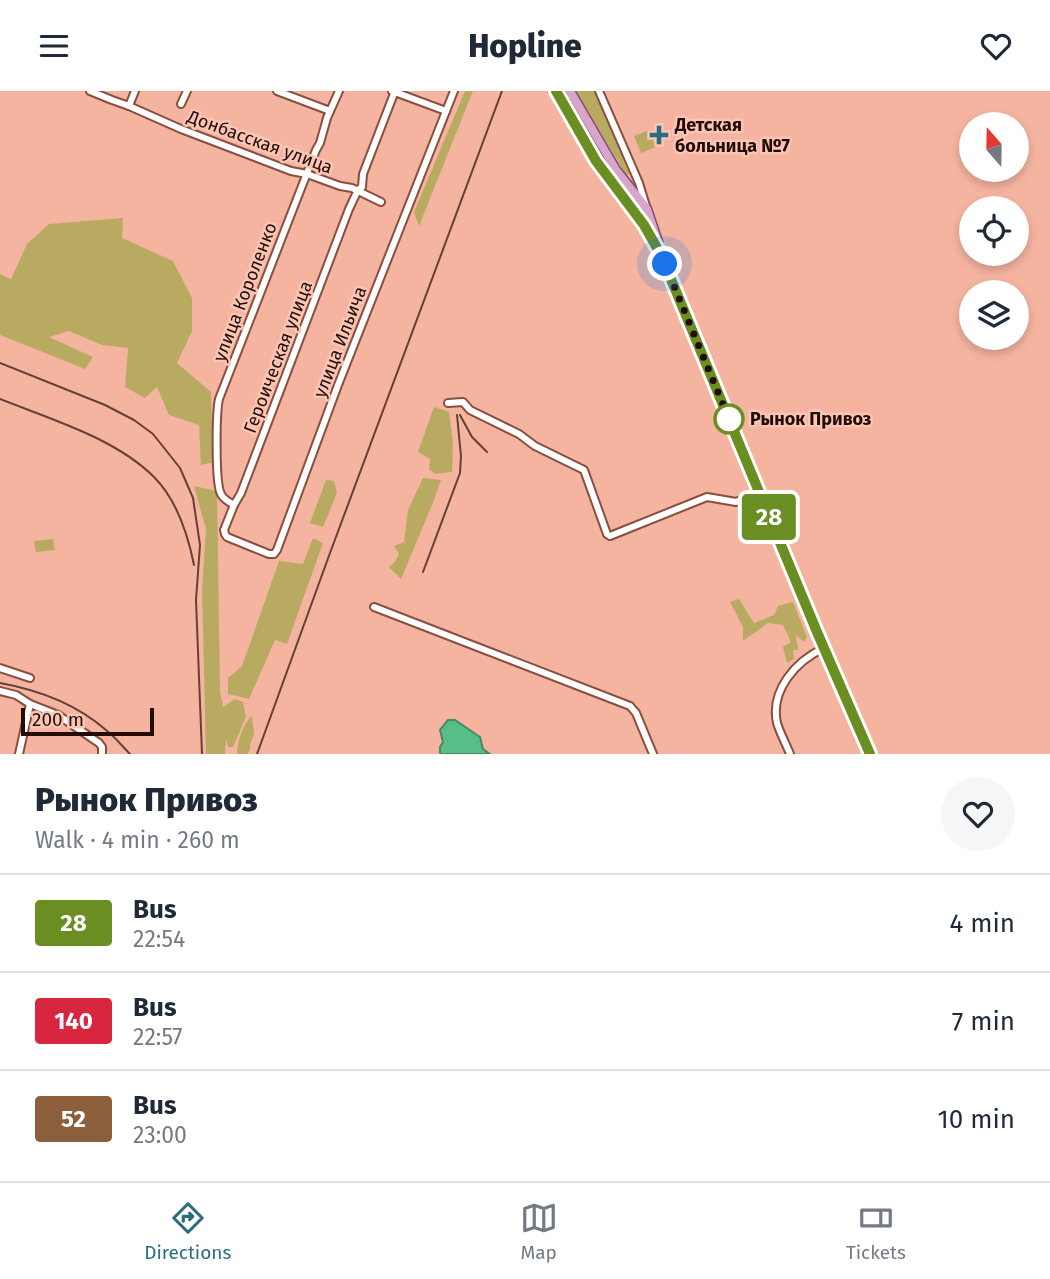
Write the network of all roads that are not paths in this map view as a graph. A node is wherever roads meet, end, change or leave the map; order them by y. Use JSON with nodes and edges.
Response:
{"nodes":[{"id":1,"x":90,"y":91,"type":"edge"},
{"id":2,"x":135,"y":91,"type":"edge"},
{"id":3,"x":187,"y":91,"type":"edge"},
{"id":4,"x":277,"y":91,"type":"edge"},
{"id":5,"x":339,"y":91,"type":"edge"},
{"id":6,"x":394,"y":91,"type":"edge"},
{"id":7,"x":454,"y":91,"type":"edge"},
{"id":8,"x":556,"y":91,"type":"edge"},
{"id":9,"x":570,"y":91,"type":"edge"},
{"id":10,"x":599,"y":91,"type":"edge"},
{"id":11,"x":181,"y":104,"type":"dead end"},
{"id":12,"x":129,"y":106,"type":"junction"},
{"id":13,"x":330,"y":111,"type":"junction"},
{"id":14,"x":446,"y":111,"type":"junction"},
{"id":15,"x":307,"y":174,"type":"junction"},
{"id":16,"x":639,"y":183,"type":"junction"},
{"id":17,"x":629,"y":187,"type":"junction"},
{"id":18,"x":358,"y":190,"type":"junction"},
{"id":19,"x":381,"y":202,"type":"dead end"},
{"id":20,"x":647,"y":209,"type":"junction"},
{"id":21,"x":661,"y":255,"type":"junction"},
{"id":22,"x":448,"y":403,"type":"dead end"},
{"id":23,"x":759,"y":492,"type":"junction"},
{"id":24,"x":234,"y":505,"type":"junction"},
{"id":25,"x":225,"y":534,"type":"joint"},
{"id":26,"x":374,"y":607,"type":"dead end"},
{"id":27,"x":824,"y":648,"type":"junction"},
{"id":28,"x":0,"y":668,"type":"edge"},
{"id":29,"x":30,"y":678,"type":"dead end"},
{"id":30,"x":0,"y":691,"type":"edge"},
{"id":31,"x":30,"y":704,"type":"junction"},
{"id":32,"x":19,"y":754,"type":"edge"},
{"id":33,"x":102,"y":754,"type":"edge"},
{"id":34,"x":653,"y":754,"type":"edge"},
{"id":35,"x":790,"y":754,"type":"edge"},
{"id":36,"x":870,"y":754,"type":"edge"}],
"edges":[{"from":1,"to":12,"type":"street","name":"Донбасская улица"},
{"from":2,"to":12,"type":"street"},
{"from":3,"to":11,"type":"street"},
{"from":4,"to":13,"type":"street"},
{"from":5,"to":13,"type":"street","name":"улица Короленко"},
{"from":6,"to":14,"type":"street"},
{"from":6,"to":18,"type":"street","name":"Героическая улица"},
{"from":7,"to":14,"type":"street","name":"улица Ильича"},
{"from":8,"to":21,"type":"main road"},
{"from":9,"to":17,"type":"main road"},
{"from":10,"to":16,"type":"street"},
{"from":12,"to":15,"type":"street","name":"Донбасская улица"},
{"from":13,"to":15,"type":"street","name":"улица Короленко"},
{"from":14,"to":25,"type":"street","name":"улица Ильича"},
{"from":15,"to":18,"type":"street","name":"Донбасская улица"},
{"from":15,"to":24,"type":"street","name":"улица Короленко"},
{"from":16,"to":17,"type":"street"},
{"from":16,"to":20,"type":"street"},
{"from":17,"to":20,"type":"main road"},
{"from":18,"to":19,"type":"street","name":"Донбасская улица"},
{"from":18,"to":24,"type":"street","name":"Героическая улица"},
{"from":20,"to":21,"type":"main road"},
{"from":21,"to":23,"type":"main road"},
{"from":22,"to":23,"type":"street"},
{"from":23,"to":27,"type":"main road"},
{"from":24,"to":25,"type":"street","name":"Героическая улица"},
{"from":26,"to":34,"type":"street"},
{"from":27,"to":35,"type":"street"},
{"from":27,"to":36,"type":"main road"},
{"from":28,"to":29,"type":"street"},
{"from":30,"to":31,"type":"street"},
{"from":31,"to":32,"type":"street"},
{"from":31,"to":33,"type":"street"}]}
